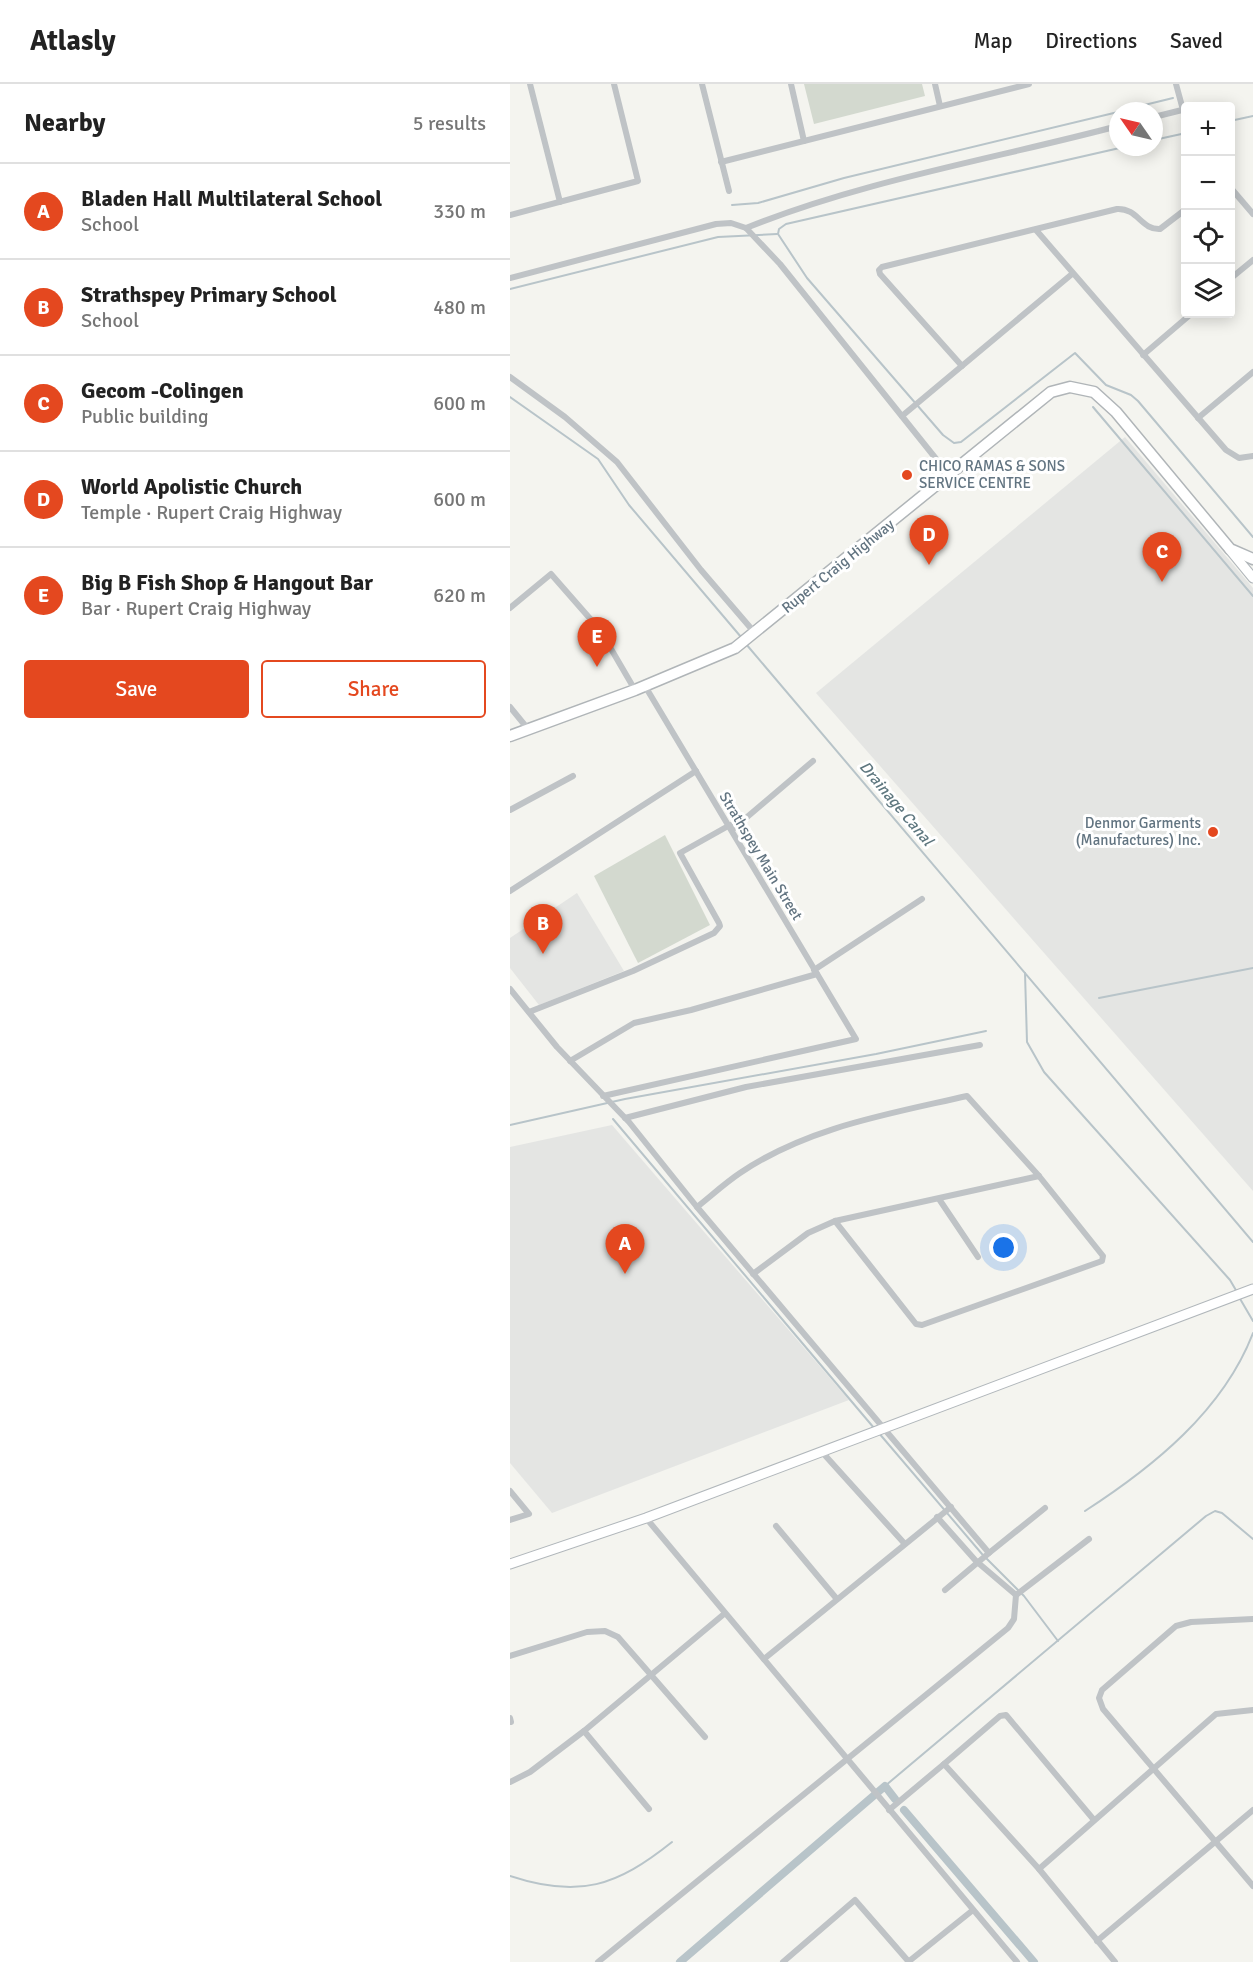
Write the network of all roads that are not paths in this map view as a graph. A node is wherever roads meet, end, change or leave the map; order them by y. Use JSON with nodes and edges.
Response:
{"nodes":[{"id":1,"x":530,"y":84,"type":"edge"},
{"id":2,"x":614,"y":84,"type":"edge"},
{"id":3,"x":702,"y":84,"type":"edge"},
{"id":4,"x":791,"y":84,"type":"edge"},
{"id":5,"x":935,"y":84,"type":"edge"},
{"id":6,"x":1029,"y":84,"type":"edge"},
{"id":7,"x":1176,"y":84,"type":"edge"},
{"id":8,"x":1001,"y":87,"type":"edge"},
{"id":9,"x":940,"y":106,"type":"junction"},
{"id":10,"x":1181,"y":106,"type":"edge"},
{"id":11,"x":1181,"y":110,"type":"edge"},
{"id":12,"x":1163,"y":115,"type":"edge"},
{"id":13,"x":1109,"y":128,"type":"edge"},
{"id":14,"x":804,"y":141,"type":"junction"},
{"id":15,"x":721,"y":162,"type":"junction"},
{"id":16,"x":729,"y":192,"type":"dead end"},
{"id":17,"x":1235,"y":193,"type":"edge"},
{"id":18,"x":560,"y":202,"type":"junction"},
{"id":19,"x":1184,"y":210,"type":"edge"},
{"id":20,"x":1253,"y":214,"type":"edge"},
{"id":21,"x":510,"y":215,"type":"edge"},
{"id":22,"x":746,"y":228,"type":"junction"},
{"id":23,"x":1036,"y":230,"type":"junction"},
{"id":24,"x":1253,"y":260,"type":"edge"},
{"id":25,"x":1072,"y":274,"type":"junction"},
{"id":26,"x":1235,"y":275,"type":"edge"},
{"id":27,"x":510,"y":278,"type":"edge"},
{"id":28,"x":1186,"y":318,"type":"edge"},
{"id":29,"x":1143,"y":355,"type":"junction"},
{"id":30,"x":962,"y":366,"type":"junction"},
{"id":31,"x":1253,"y":372,"type":"edge"},
{"id":32,"x":510,"y":377,"type":"edge"},
{"id":33,"x":903,"y":416,"type":"junction"},
{"id":34,"x":1198,"y":418,"type":"junction"},
{"id":35,"x":1253,"y":456,"type":"edge"},
{"id":36,"x":949,"y":475,"type":"junction"},
{"id":37,"x":1230,"y":549,"type":"junction"},
{"id":38,"x":1253,"y":559,"type":"edge"},
{"id":39,"x":1253,"y":578,"type":"edge"},
{"id":40,"x":510,"y":608,"type":"edge"},
{"id":41,"x":753,"y":635,"type":"junction"},
{"id":42,"x":645,"y":686,"type":"junction"},
{"id":43,"x":635,"y":690,"type":"junction"},
{"id":44,"x":510,"y":707,"type":"edge"},
{"id":45,"x":528,"y":729,"type":"junction"},
{"id":46,"x":510,"y":735,"type":"edge"},
{"id":47,"x":813,"y":761,"type":"dead end"},
{"id":48,"x":696,"y":771,"type":"junction"},
{"id":49,"x":573,"y":776,"type":"dead end"},
{"id":50,"x":510,"y":810,"type":"edge"},
{"id":51,"x":731,"y":827,"type":"junction"},
{"id":52,"x":510,"y":891,"type":"edge"},
{"id":53,"x":922,"y":899,"type":"dead end"},
{"id":54,"x":816,"y":972,"type":"junction"},
{"id":55,"x":510,"y":989,"type":"edge"},
{"id":56,"x":529,"y":1012,"type":"junction"},
{"id":57,"x":980,"y":1045,"type":"dead end"},
{"id":58,"x":570,"y":1061,"type":"junction"},
{"id":59,"x":603,"y":1096,"type":"junction"},
{"id":60,"x":625,"y":1118,"type":"junction"},
{"id":61,"x":1039,"y":1176,"type":"junction"},
{"id":62,"x":939,"y":1199,"type":"junction"},
{"id":63,"x":697,"y":1208,"type":"junction"},
{"id":64,"x":835,"y":1221,"type":"junction"},
{"id":65,"x":978,"y":1257,"type":"dead end"},
{"id":66,"x":753,"y":1274,"type":"junction"},
{"id":67,"x":1249,"y":1290,"type":"edge"},
{"id":68,"x":886,"y":1428,"type":"junction"},
{"id":69,"x":822,"y":1452,"type":"junction"},
{"id":70,"x":510,"y":1491,"type":"edge"},
{"id":71,"x":951,"y":1507,"type":"junction"},
{"id":72,"x":1045,"y":1508,"type":"dead end"},
{"id":73,"x":938,"y":1517,"type":"junction"},
{"id":74,"x":646,"y":1518,"type":"junction"},
{"id":75,"x":510,"y":1520,"type":"edge"},
{"id":76,"x":776,"y":1526,"type":"dead end"},
{"id":77,"x":1089,"y":1539,"type":"dead end"},
{"id":78,"x":904,"y":1543,"type":"junction"},
{"id":79,"x":989,"y":1553,"type":"junction"},
{"id":80,"x":978,"y":1563,"type":"junction"},
{"id":81,"x":510,"y":1564,"type":"edge"},
{"id":82,"x":945,"y":1590,"type":"dead end"},
{"id":83,"x":1016,"y":1596,"type":"junction"},
{"id":84,"x":836,"y":1598,"type":"junction"},
{"id":85,"x":724,"y":1614,"type":"junction"},
{"id":86,"x":1253,"y":1619,"type":"edge"},
{"id":87,"x":510,"y":1656,"type":"edge"},
{"id":88,"x":764,"y":1659,"type":"junction"},
{"id":89,"x":651,"y":1673,"type":"junction"},
{"id":90,"x":1253,"y":1710,"type":"edge"},
{"id":91,"x":584,"y":1731,"type":"junction"},
{"id":92,"x":705,"y":1737,"type":"dead end"},
{"id":93,"x":847,"y":1758,"type":"junction"},
{"id":94,"x":944,"y":1764,"type":"junction"},
{"id":95,"x":1155,"y":1768,"type":"junction"},
{"id":96,"x":510,"y":1782,"type":"edge"},
{"id":97,"x":649,"y":1809,"type":"dead end"},
{"id":98,"x":889,"y":1810,"type":"junction"},
{"id":99,"x":1253,"y":1810,"type":"edge"},
{"id":100,"x":1094,"y":1820,"type":"junction"},
{"id":101,"x":1215,"y":1841,"type":"junction"},
{"id":102,"x":1039,"y":1869,"type":"junction"},
{"id":103,"x":1253,"y":1886,"type":"edge"},
{"id":104,"x":973,"y":1910,"type":"junction"},
{"id":105,"x":1097,"y":1941,"type":"junction"},
{"id":106,"x":598,"y":1962,"type":"edge"},
{"id":107,"x":783,"y":1962,"type":"edge"},
{"id":108,"x":908,"y":1962,"type":"edge"},
{"id":109,"x":1017,"y":1962,"type":"edge"},
{"id":110,"x":1115,"y":1962,"type":"edge"}],
"edges":[{"from":1,"to":18,"type":"street"},
{"from":2,"to":18,"type":"street"},
{"from":3,"to":15,"type":"street"},
{"from":4,"to":14,"type":"street"},
{"from":5,"to":9,"type":"street"},
{"from":6,"to":8,"type":"street"},
{"from":7,"to":10,"type":"street"},
{"from":8,"to":9,"type":"street"},
{"from":9,"to":14,"type":"street"},
{"from":11,"to":12,"type":"street"},
{"from":13,"to":22,"type":"street"},
{"from":14,"to":15,"type":"street"},
{"from":15,"to":16,"type":"street"},
{"from":17,"to":20,"type":"street"},
{"from":18,"to":21,"type":"street"},
{"from":19,"to":23,"type":"street"},
{"from":22,"to":27,"type":"street"},
{"from":22,"to":33,"type":"street"},
{"from":23,"to":25,"type":"street"},
{"from":23,"to":30,"type":"street"},
{"from":24,"to":26,"type":"street"},
{"from":25,"to":29,"type":"street"},
{"from":25,"to":30,"type":"street"},
{"from":28,"to":29,"type":"street"},
{"from":29,"to":34,"type":"street"},
{"from":30,"to":33,"type":"street"},
{"from":31,"to":34,"type":"street"},
{"from":32,"to":41,"type":"street"},
{"from":33,"to":36,"type":"street"},
{"from":34,"to":35,"type":"street"},
{"from":36,"to":37,"type":"main road","name":"Rupert Craig Highway"},
{"from":36,"to":41,"type":"main road","name":"Rupert Craig Highway"},
{"from":37,"to":38,"type":"main road","name":"Rupert Craig Highway"},
{"from":37,"to":39,"type":"main road"},
{"from":40,"to":43,"type":"street"},
{"from":41,"to":42,"type":"main road","name":"Rupert Craig Highway"},
{"from":42,"to":43,"type":"main road","name":"Rupert Craig Highway"},
{"from":42,"to":48,"type":"street","name":"Strathspey Main Street"},
{"from":43,"to":45,"type":"main road","name":"Rupert Craig Highway"},
{"from":44,"to":45,"type":"street"},
{"from":45,"to":46,"type":"main road","name":"Rupert Craig Highway"},
{"from":47,"to":51,"type":"street"},
{"from":48,"to":51,"type":"street","name":"Strathspey Main Street"},
{"from":48,"to":52,"type":"street"},
{"from":49,"to":50,"type":"street"},
{"from":51,"to":54,"type":"street","name":"Strathspey Main Street"},
{"from":51,"to":56,"type":"street"},
{"from":53,"to":54,"type":"street"},
{"from":54,"to":58,"type":"street"},
{"from":54,"to":59,"type":"street","name":"Strathspey Main Street"},
{"from":55,"to":56,"type":"street"},
{"from":56,"to":58,"type":"street"},
{"from":57,"to":60,"type":"street"},
{"from":58,"to":59,"type":"street"},
{"from":59,"to":60,"type":"street"},
{"from":60,"to":63,"type":"street"},
{"from":61,"to":62,"type":"street"},
{"from":61,"to":63,"type":"street"},
{"from":61,"to":64,"type":"street"},
{"from":62,"to":64,"type":"street"},
{"from":62,"to":65,"type":"street"},
{"from":63,"to":66,"type":"street"},
{"from":64,"to":66,"type":"street"},
{"from":66,"to":68,"type":"street"},
{"from":67,"to":68,"type":"main road"},
{"from":68,"to":69,"type":"main road"},
{"from":68,"to":71,"type":"street"},
{"from":69,"to":74,"type":"main road"},
{"from":69,"to":78,"type":"street"},
{"from":70,"to":75,"type":"street"},
{"from":71,"to":73,"type":"street"},
{"from":71,"to":79,"type":"street"},
{"from":72,"to":79,"type":"street"},
{"from":73,"to":78,"type":"street"},
{"from":73,"to":80,"type":"street"},
{"from":74,"to":81,"type":"main road"},
{"from":74,"to":85,"type":"street"},
{"from":76,"to":84,"type":"street"},
{"from":77,"to":83,"type":"street"},
{"from":78,"to":84,"type":"street"},
{"from":79,"to":80,"type":"street"},
{"from":80,"to":82,"type":"street"},
{"from":80,"to":83,"type":"street"},
{"from":83,"to":93,"type":"street"},
{"from":84,"to":88,"type":"street"},
{"from":85,"to":88,"type":"street"},
{"from":85,"to":89,"type":"street"},
{"from":86,"to":95,"type":"street"},
{"from":87,"to":89,"type":"street"},
{"from":88,"to":93,"type":"street"},
{"from":89,"to":91,"type":"street"},
{"from":89,"to":92,"type":"street"},
{"from":90,"to":95,"type":"street"},
{"from":91,"to":96,"type":"street"},
{"from":91,"to":97,"type":"street"},
{"from":93,"to":98,"type":"street"},
{"from":93,"to":106,"type":"street"},
{"from":94,"to":98,"type":"street"},
{"from":94,"to":100,"type":"street"},
{"from":94,"to":102,"type":"street"},
{"from":95,"to":100,"type":"street"},
{"from":95,"to":101,"type":"street"},
{"from":98,"to":104,"type":"street"},
{"from":99,"to":101,"type":"street"},
{"from":100,"to":102,"type":"street"},
{"from":101,"to":103,"type":"street"},
{"from":101,"to":105,"type":"street"},
{"from":102,"to":105,"type":"street"},
{"from":104,"to":108,"type":"street"},
{"from":104,"to":109,"type":"street"},
{"from":105,"to":110,"type":"street"},
{"from":107,"to":108,"type":"street"}]}
